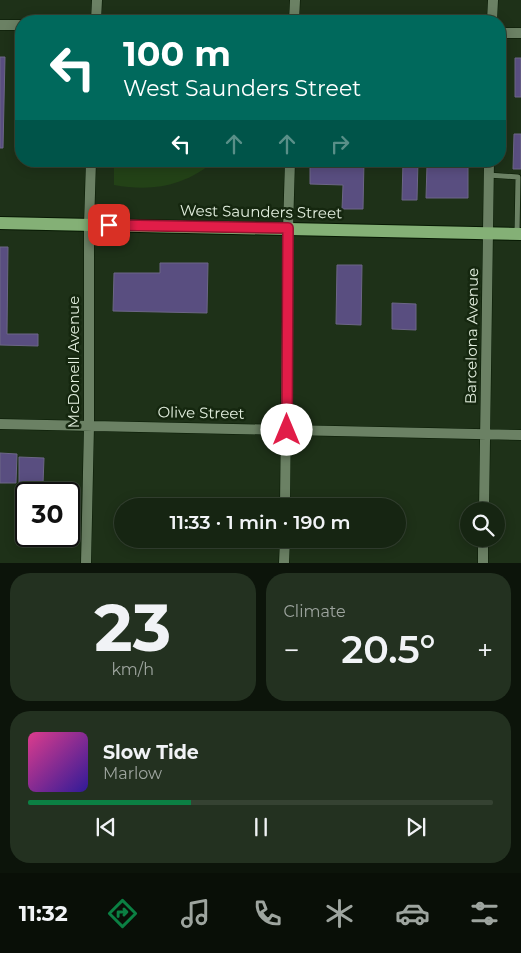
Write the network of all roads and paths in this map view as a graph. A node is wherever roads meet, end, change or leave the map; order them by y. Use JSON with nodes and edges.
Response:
{"nodes":[{"id":1,"x":97,"y":0,"type":"edge"},
{"id":2,"x":295,"y":0,"type":"edge"},
{"id":3,"x":493,"y":0,"type":"edge"},
{"id":4,"x":96,"y":15,"type":"edge"},
{"id":5,"x":294,"y":15,"type":"edge"},
{"id":6,"x":492,"y":15,"type":"edge"},
{"id":7,"x":0,"y":25,"type":"edge"},
{"id":8,"x":15,"y":25,"type":"edge"},
{"id":9,"x":506,"y":33,"type":"edge"},
{"id":10,"x":521,"y":33,"type":"edge"},
{"id":11,"x":91,"y":167,"type":"edge"},
{"id":12,"x":290,"y":167,"type":"edge"},
{"id":13,"x":488,"y":167,"type":"edge"},
{"id":14,"x":488,"y":175,"type":"junction"},
{"id":15,"x":0,"y":223,"type":"edge"},
{"id":16,"x":89,"y":225,"type":"junction"},
{"id":17,"x":288,"y":228,"type":"junction"},
{"id":18,"x":488,"y":232,"type":"junction"},
{"id":19,"x":519,"y":234,"type":"edge"},
{"id":20,"x":0,"y":424,"type":"edge"},
{"id":21,"x":89,"y":426,"type":"junction"},
{"id":22,"x":287,"y":430,"type":"junction"},
{"id":23,"x":485,"y":434,"type":"junction"},
{"id":24,"x":521,"y":435,"type":"edge"},
{"id":25,"x":285,"y":498,"type":"edge"},
{"id":26,"x":484,"y":502,"type":"edge"},
{"id":27,"x":483,"y":547,"type":"edge"},
{"id":28,"x":285,"y":548,"type":"edge"},
{"id":29,"x":86,"y":563,"type":"edge"},
{"id":30,"x":284,"y":563,"type":"edge"},
{"id":31,"x":483,"y":563,"type":"edge"}],
"edges":[{"from":1,"to":4,"type":"street"},
{"from":2,"to":5,"type":"street"},
{"from":3,"to":6,"type":"street"},
{"from":7,"to":8,"type":"street"},
{"from":9,"to":10,"type":"street"},
{"from":11,"to":16,"type":"street","name":"McDonell Avenue"},
{"from":12,"to":17,"type":"street"},
{"from":13,"to":14,"type":"street","name":"Barcelona Avenue"},
{"from":14,"to":18,"type":"street","name":"Barcelona Avenue"},
{"from":14,"to":19,"type":"lane"},
{"from":15,"to":16,"type":"main road","name":"West Saunders Street"},
{"from":16,"to":17,"type":"main road","name":"West Saunders Street"},
{"from":16,"to":21,"type":"street","name":"McDonell Avenue"},
{"from":17,"to":18,"type":"main road","name":"West Saunders Street"},
{"from":17,"to":22,"type":"street"},
{"from":18,"to":19,"type":"main road","name":"West Saunders Street"},
{"from":18,"to":23,"type":"street","name":"Barcelona Avenue"},
{"from":20,"to":21,"type":"street","name":"Olive Street"},
{"from":21,"to":22,"type":"street","name":"Olive Street"},
{"from":21,"to":29,"type":"street","name":"McDonell Avenue"},
{"from":22,"to":23,"type":"street","name":"Olive Street"},
{"from":22,"to":25,"type":"street"},
{"from":23,"to":24,"type":"street","name":"Olive Street"},
{"from":23,"to":26,"type":"street","name":"Barcelona Avenue"},
{"from":27,"to":31,"type":"street"},
{"from":28,"to":30,"type":"street"}]}
